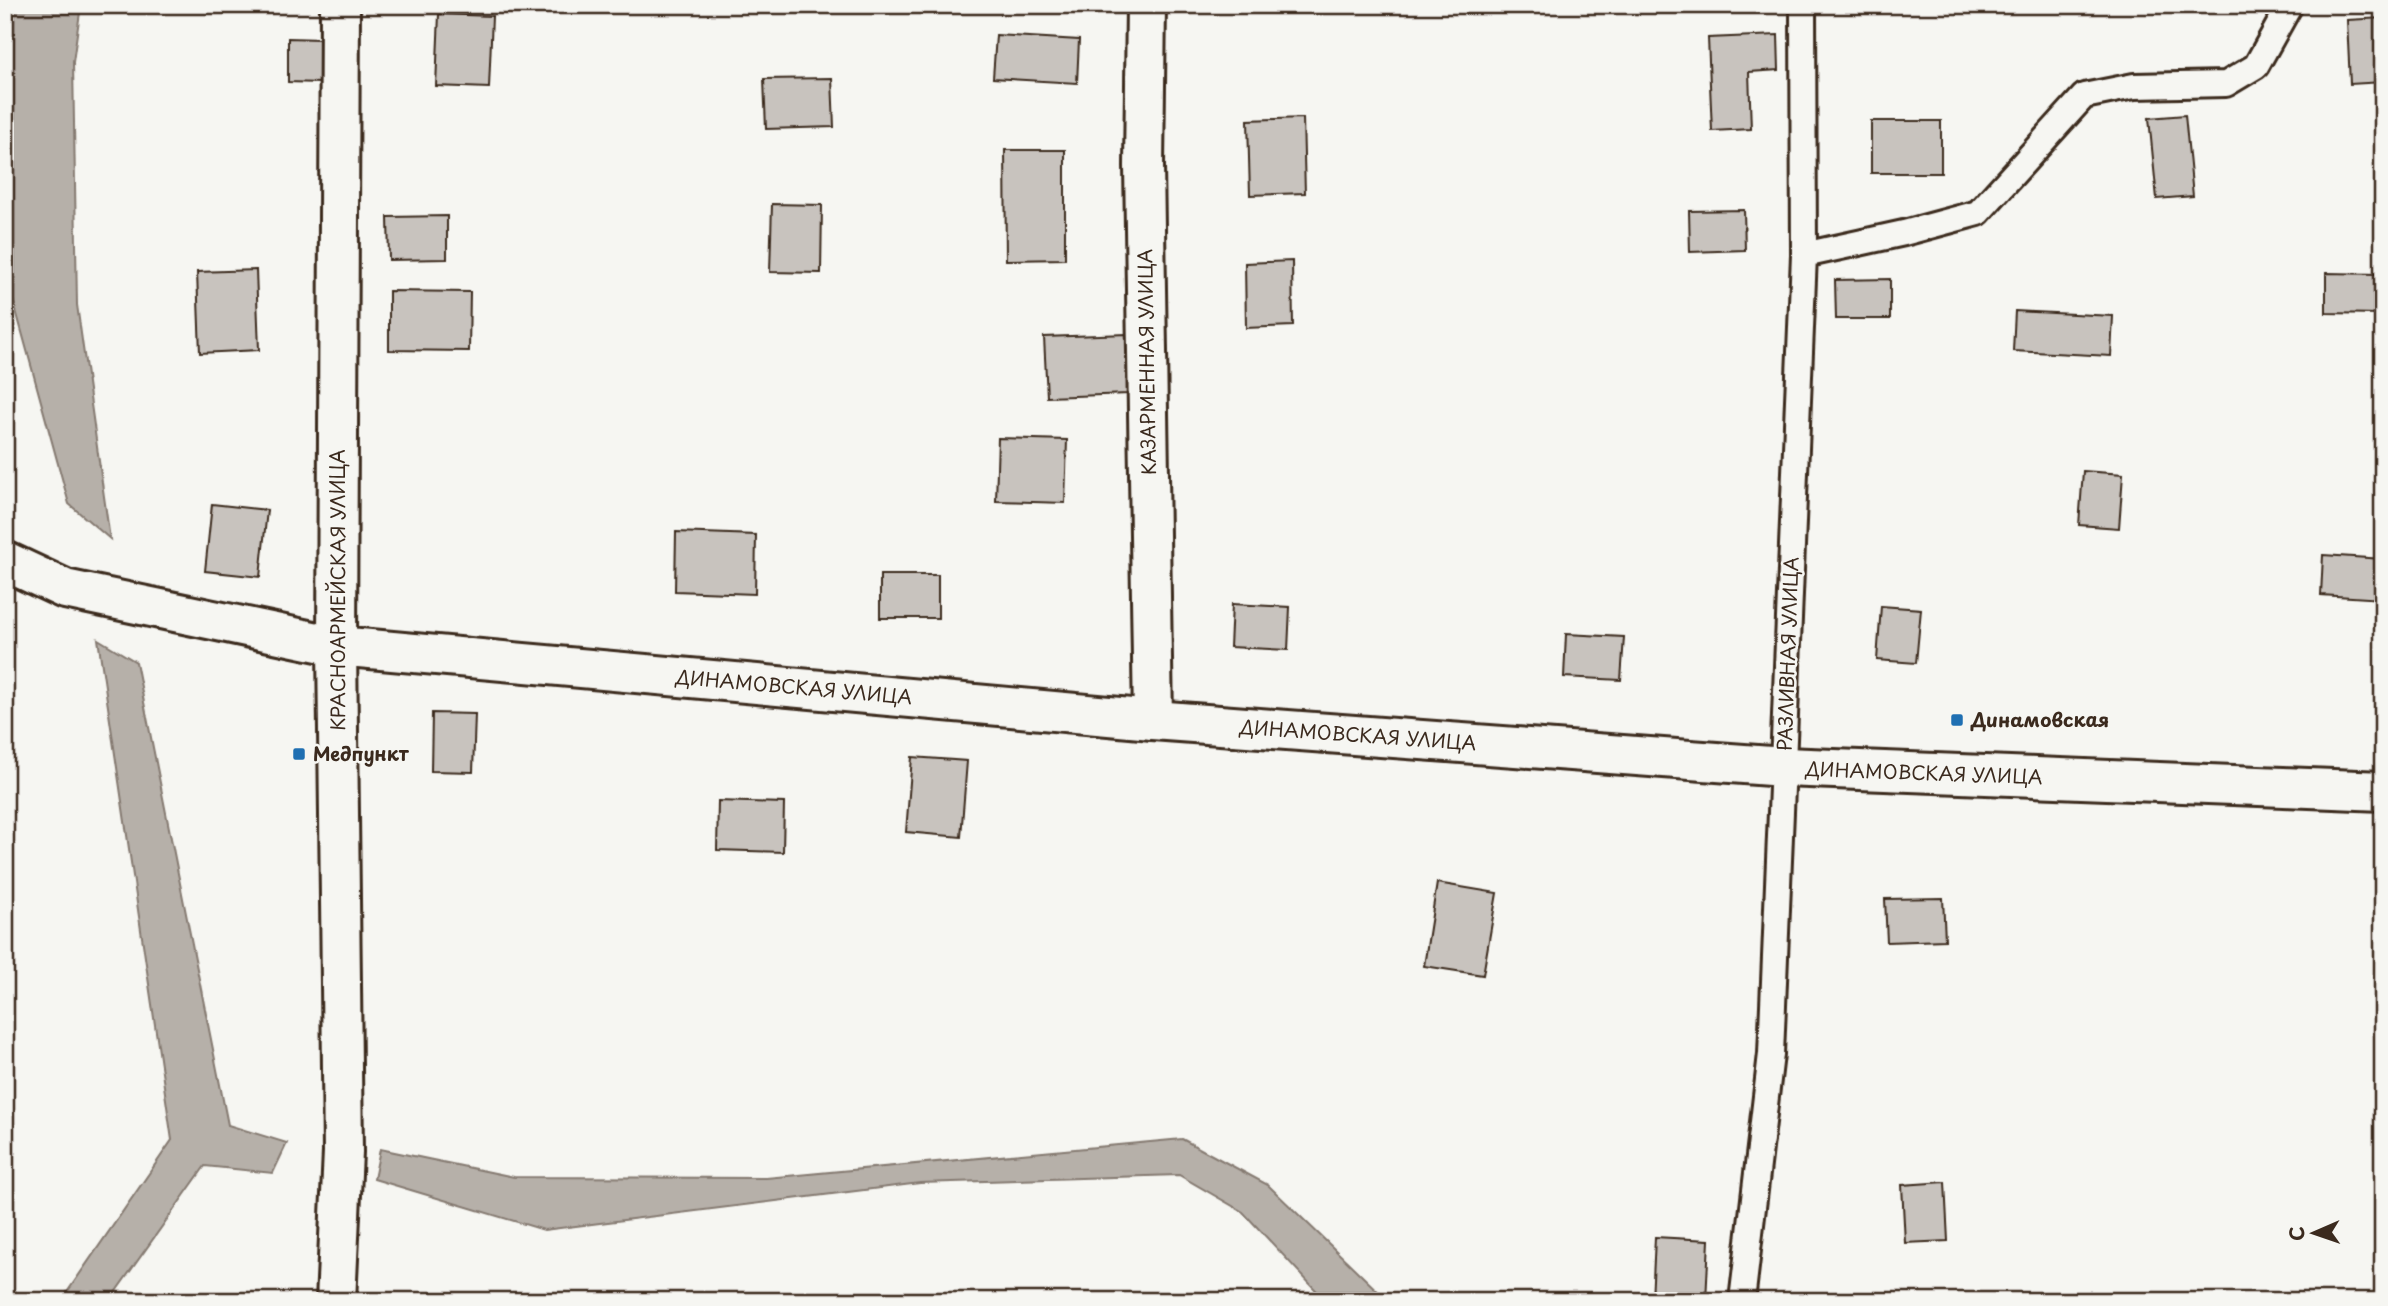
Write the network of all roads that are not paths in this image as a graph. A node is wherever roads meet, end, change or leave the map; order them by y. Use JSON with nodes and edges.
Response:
{"nodes":[{"id":1,"x":340,"y":5,"type":"edge"},
{"id":2,"x":1146,"y":5,"type":"edge"},
{"id":3,"x":1802,"y":5,"type":"edge"},
{"id":4,"x":2290,"y":5,"type":"edge"},
{"id":5,"x":1804,"y":254,"type":"junction"},
{"id":6,"x":5,"y":564,"type":"edge"},
{"id":7,"x":337,"y":646,"type":"junction"},
{"id":8,"x":1153,"y":720,"type":"junction"},
{"id":9,"x":1784,"y":767,"type":"junction"},
{"id":10,"x":2383,"y":791,"type":"edge"},
{"id":11,"x":336,"y":1301,"type":"edge"},
{"id":12,"x":1742,"y":1301,"type":"edge"}],
"edges":[{"from":1,"to":7,"type":"street","name":"КРАСНОАРМЕЙСКАЯ УЛИЦА"},
{"from":2,"to":8,"type":"street","name":"КАЗАРМЕННАЯ УЛИЦА"},
{"from":3,"to":5,"type":"lane","name":"РАЗЛИВНАЯ УЛИЦА"},
{"from":4,"to":5,"type":"lane"},
{"from":5,"to":9,"type":"lane","name":"РАЗЛИВНАЯ УЛИЦА"},
{"from":6,"to":7,"type":"street","name":"ДИНАМОВСКАЯ УЛИЦА"},
{"from":7,"to":8,"type":"street","name":"ДИНАМОВСКАЯ УЛИЦА"},
{"from":7,"to":11,"type":"street","name":"КРАСНОАРМЕЙСКАЯ УЛИЦА"},
{"from":8,"to":9,"type":"street","name":"ДИНАМОВСКАЯ УЛИЦА"},
{"from":9,"to":10,"type":"street","name":"ДИНАМОВСКАЯ УЛИЦА"},
{"from":9,"to":12,"type":"lane","name":"РАЗЛИВНАЯ УЛИЦА"}]}
